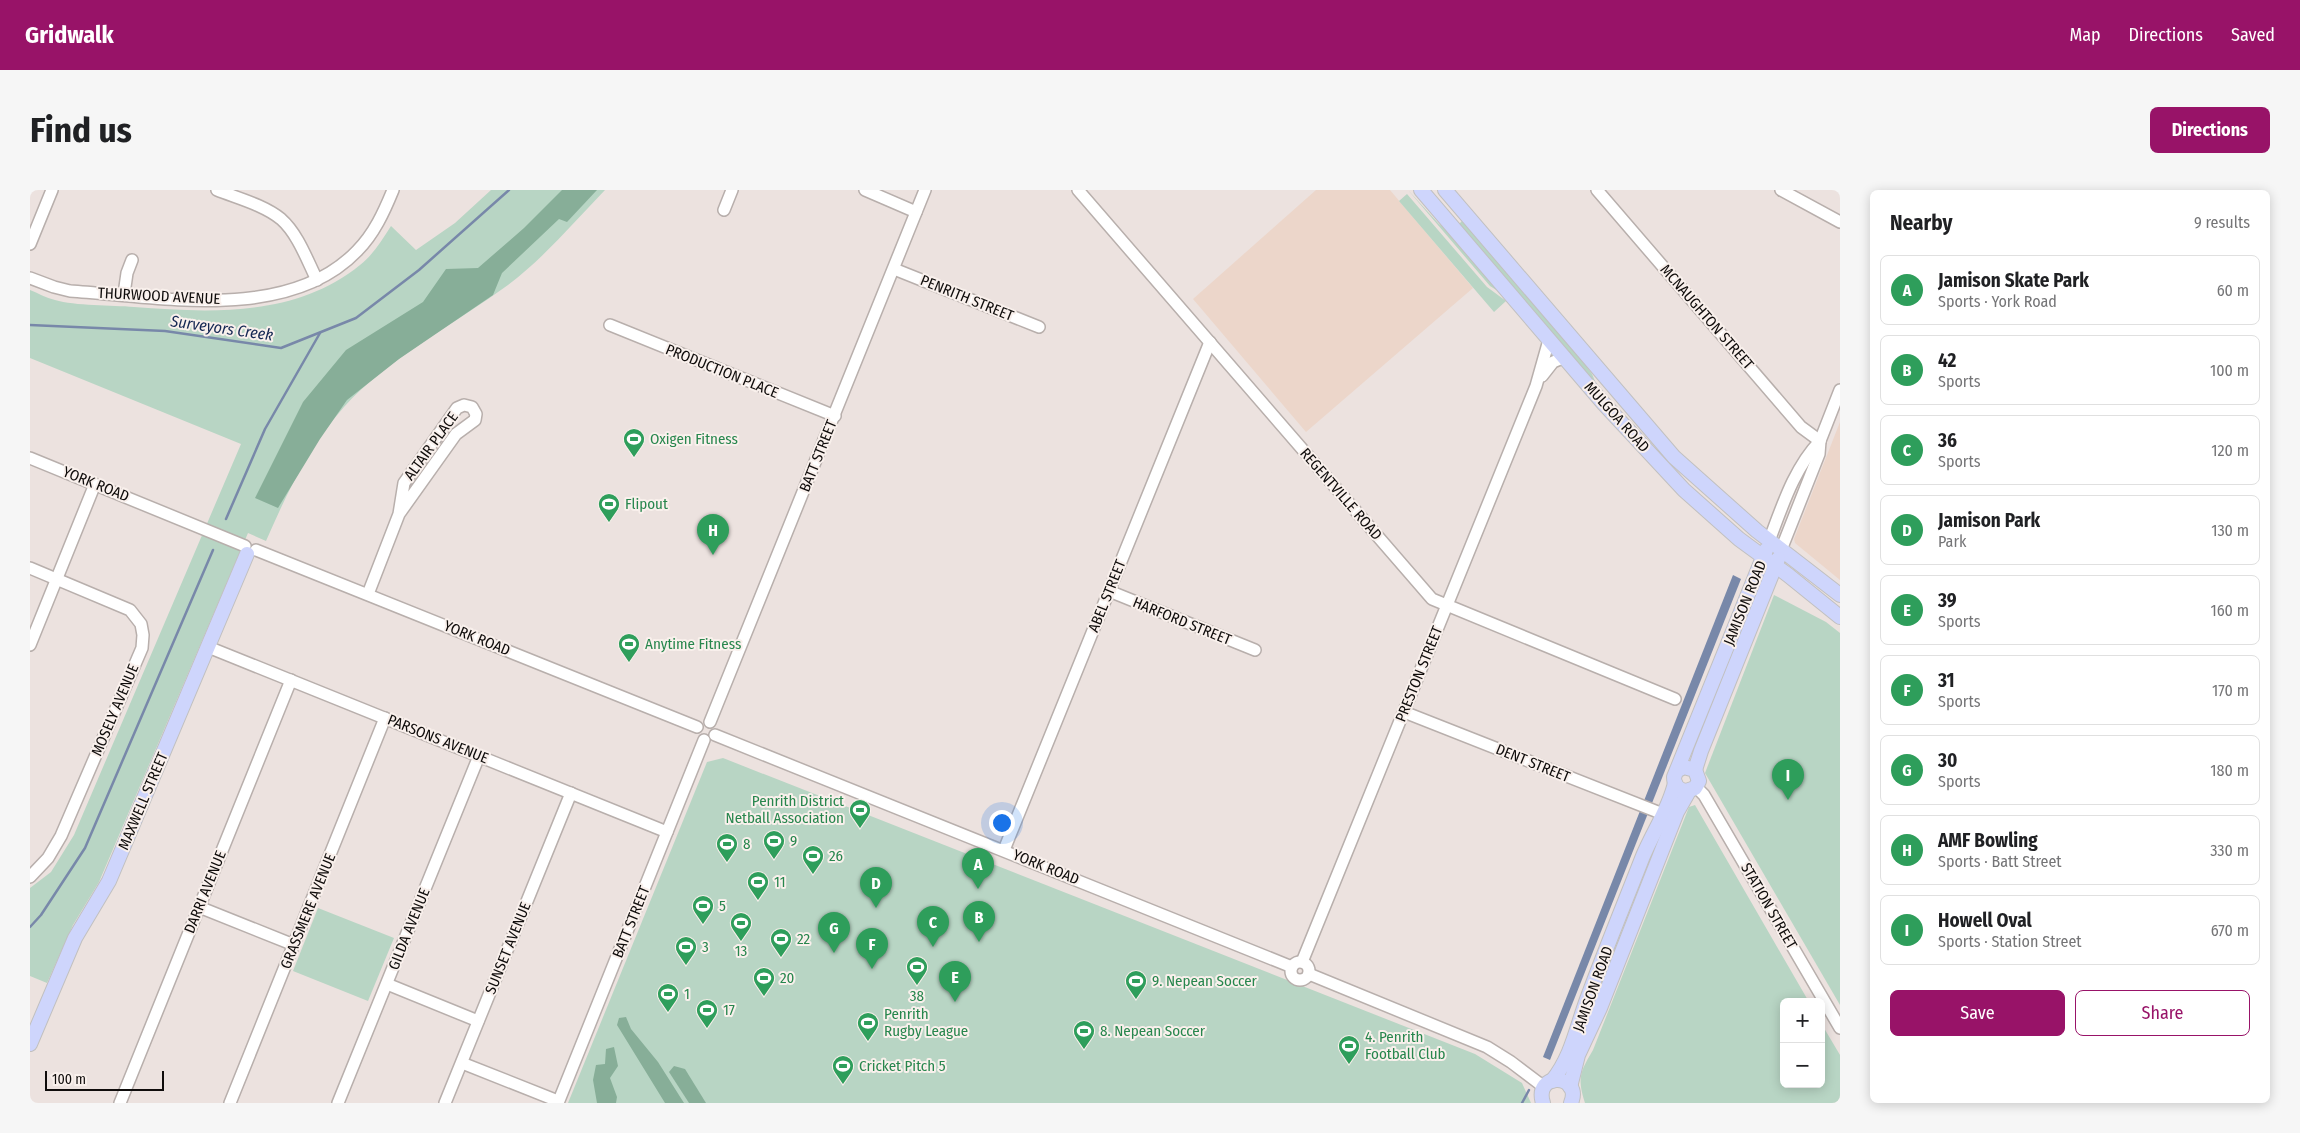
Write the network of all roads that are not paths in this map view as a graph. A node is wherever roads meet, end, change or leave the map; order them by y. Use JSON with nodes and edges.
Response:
{"nodes":[{"id":1,"x":52,"y":190,"type":"edge"},
{"id":2,"x":217,"y":190,"type":"edge"},
{"id":3,"x":393,"y":190,"type":"edge"},
{"id":4,"x":732,"y":190,"type":"edge"},
{"id":5,"x":864,"y":190,"type":"edge"},
{"id":6,"x":925,"y":190,"type":"edge"},
{"id":7,"x":1078,"y":190,"type":"edge"},
{"id":8,"x":1422,"y":190,"type":"edge"},
{"id":9,"x":1445,"y":190,"type":"edge"},
{"id":10,"x":1597,"y":190,"type":"edge"},
{"id":11,"x":1781,"y":190,"type":"edge"},
{"id":12,"x":724,"y":210,"type":"dead end"},
{"id":13,"x":916,"y":212,"type":"junction"},
{"id":14,"x":1840,"y":222,"type":"edge"},
{"id":15,"x":30,"y":244,"type":"edge"},
{"id":16,"x":132,"y":260,"type":"dead end"},
{"id":17,"x":894,"y":269,"type":"junction"},
{"id":18,"x":30,"y":278,"type":"edge"},
{"id":19,"x":316,"y":280,"type":"junction"},
{"id":20,"x":124,"y":294,"type":"junction"},
{"id":21,"x":610,"y":325,"type":"dead end"},
{"id":22,"x":1039,"y":327,"type":"dead end"},
{"id":23,"x":1549,"y":340,"type":"junction"},
{"id":24,"x":1210,"y":342,"type":"junction"},
{"id":25,"x":1565,"y":357,"type":"junction"},
{"id":26,"x":1536,"y":386,"type":"junction"},
{"id":27,"x":1840,"y":390,"type":"edge"},
{"id":28,"x":834,"y":416,"type":"junction"},
{"id":29,"x":1820,"y":441,"type":"junction"},
{"id":30,"x":30,"y":458,"type":"edge"},
{"id":31,"x":96,"y":484,"type":"junction"},
{"id":32,"x":399,"y":514,"type":"junction"},
{"id":33,"x":1769,"y":541,"type":"junction"},
{"id":34,"x":250,"y":550,"type":"junction"},
{"id":35,"x":1781,"y":550,"type":"junction"},
{"id":36,"x":1764,"y":557,"type":"junction"},
{"id":37,"x":1775,"y":566,"type":"junction"},
{"id":38,"x":30,"y":568,"type":"edge"},
{"id":39,"x":57,"y":579,"type":"junction"},
{"id":40,"x":1109,"y":591,"type":"junction"},
{"id":41,"x":368,"y":594,"type":"junction"},
{"id":42,"x":1840,"y":595,"type":"edge"},
{"id":43,"x":1447,"y":606,"type":"junction"},
{"id":44,"x":1840,"y":616,"type":"edge"},
{"id":45,"x":30,"y":645,"type":"edge"},
{"id":46,"x":208,"y":647,"type":"junction"},
{"id":47,"x":1255,"y":650,"type":"dead end"},
{"id":48,"x":291,"y":680,"type":"junction"},
{"id":49,"x":1675,"y":699,"type":"dead end"},
{"id":50,"x":1404,"y":712,"type":"junction"},
{"id":51,"x":385,"y":718,"type":"junction"},
{"id":52,"x":710,"y":722,"type":"junction"},
{"id":53,"x":697,"y":727,"type":"junction"},
{"id":54,"x":715,"y":735,"type":"junction"},
{"id":55,"x":704,"y":740,"type":"junction"},
{"id":56,"x":479,"y":756,"type":"junction"},
{"id":57,"x":1695,"y":770,"type":"junction"},
{"id":58,"x":1676,"y":777,"type":"junction"},
{"id":59,"x":1692,"y":789,"type":"junction"},
{"id":60,"x":571,"y":793,"type":"junction"},
{"id":61,"x":1651,"y":810,"type":"junction"},
{"id":62,"x":668,"y":832,"type":"junction"},
{"id":63,"x":1004,"y":850,"type":"junction"},
{"id":64,"x":30,"y":877,"type":"edge"},
{"id":65,"x":199,"y":907,"type":"junction"},
{"id":66,"x":294,"y":945,"type":"junction"},
{"id":67,"x":1297,"y":965,"type":"junction"},
{"id":68,"x":387,"y":984,"type":"junction"},
{"id":69,"x":478,"y":1021,"type":"junction"},
{"id":70,"x":1840,"y":1028,"type":"edge"},
{"id":71,"x":30,"y":1044,"type":"edge"},
{"id":72,"x":462,"y":1063,"type":"junction"},
{"id":73,"x":1548,"y":1084,"type":"junction"},
{"id":74,"x":1573,"y":1097,"type":"edge"},
{"id":75,"x":558,"y":1102,"type":"edge"},
{"id":76,"x":120,"y":1103,"type":"edge"},
{"id":77,"x":230,"y":1103,"type":"edge"},
{"id":78,"x":338,"y":1103,"type":"edge"},
{"id":79,"x":445,"y":1103,"type":"edge"},
{"id":80,"x":1543,"y":1103,"type":"edge"}],
"edges":[{"from":1,"to":15,"type":"street"},
{"from":2,"to":19,"type":"street"},
{"from":3,"to":19,"type":"street","name":"THURWOOD AVENUE"},
{"from":4,"to":12,"type":"street"},
{"from":5,"to":13,"type":"street"},
{"from":6,"to":13,"type":"street","name":"BATT STREET"},
{"from":7,"to":24,"type":"street","name":"REGENTVILLE ROAD"},
{"from":8,"to":23,"type":"main road","name":"MULGOA ROAD"},
{"from":9,"to":33,"type":"main road","name":"MULGOA ROAD"},
{"from":10,"to":29,"type":"street","name":"MCNAUGHTON STREET"},
{"from":11,"to":14,"type":"street"},
{"from":13,"to":17,"type":"street","name":"BATT STREET"},
{"from":16,"to":20,"type":"street"},
{"from":17,"to":22,"type":"street","name":"PENRITH STREET"},
{"from":17,"to":28,"type":"street","name":"BATT STREET"},
{"from":18,"to":20,"type":"street","name":"THURWOOD AVENUE"},
{"from":19,"to":20,"type":"street","name":"THURWOOD AVENUE"},
{"from":21,"to":28,"type":"street","name":"PRODUCTION PLACE"},
{"from":23,"to":25,"type":"main road","name":"MULGOA ROAD"},
{"from":23,"to":26,"type":"street","name":"PRESTON STREET"},
{"from":24,"to":40,"type":"street","name":"ABEL STREET"},
{"from":24,"to":43,"type":"street","name":"REGENTVILLE ROAD"},
{"from":25,"to":26,"type":"street","name":"PRESTON STREET"},
{"from":25,"to":36,"type":"main road","name":"MULGOA ROAD"},
{"from":26,"to":43,"type":"street","name":"PRESTON STREET"},
{"from":27,"to":29,"type":"street","name":"JAMISON ROAD"},
{"from":28,"to":52,"type":"street","name":"BATT STREET"},
{"from":29,"to":33,"type":"street","name":"JAMISON ROAD"},
{"from":29,"to":35,"type":"street","name":"JAMISON ROAD"},
{"from":30,"to":31,"type":"street","name":"YORK ROAD"},
{"from":31,"to":34,"type":"street","name":"YORK ROAD"},
{"from":31,"to":39,"type":"street"},
{"from":32,"to":32,"type":"street","name":"ALTAIR PLACE"},
{"from":32,"to":41,"type":"street","name":"ALTAIR PLACE"},
{"from":33,"to":35,"type":"main road","name":"MULGOA ROAD"},
{"from":33,"to":36,"type":"main road","name":"JAMISON ROAD"},
{"from":34,"to":41,"type":"street","name":"YORK ROAD"},
{"from":34,"to":46,"type":"main road","name":"MAXWELL STREET"},
{"from":35,"to":37,"type":"main road","name":"JAMISON ROAD"},
{"from":35,"to":42,"type":"main road","name":"MULGOA ROAD"},
{"from":36,"to":37,"type":"main road","name":"MULGOA ROAD"},
{"from":36,"to":58,"type":"main road","name":"JAMISON ROAD"},
{"from":37,"to":44,"type":"main road","name":"MULGOA ROAD"},
{"from":37,"to":57,"type":"main road","name":"JAMISON ROAD"},
{"from":38,"to":39,"type":"street","name":"MOSELY AVENUE"},
{"from":39,"to":45,"type":"street"},
{"from":39,"to":64,"type":"street","name":"MOSELY AVENUE"},
{"from":40,"to":47,"type":"street","name":"HARFORD STREET"},
{"from":40,"to":63,"type":"street","name":"ABEL STREET"},
{"from":41,"to":53,"type":"street","name":"YORK ROAD"},
{"from":43,"to":49,"type":"street","name":"REGENTVILLE ROAD"},
{"from":43,"to":50,"type":"street","name":"PRESTON STREET"},
{"from":46,"to":48,"type":"street","name":"PARSONS AVENUE"},
{"from":46,"to":71,"type":"main road","name":"MAXWELL STREET"},
{"from":48,"to":51,"type":"street","name":"PARSONS AVENUE"},
{"from":48,"to":65,"type":"street","name":"DARRI AVENUE"},
{"from":50,"to":61,"type":"street","name":"DENT STREET"},
{"from":50,"to":67,"type":"street","name":"PRESTON STREET"},
{"from":51,"to":56,"type":"street","name":"PARSONS AVENUE"},
{"from":51,"to":66,"type":"street","name":"GRASSMERE AVENUE"},
{"from":52,"to":53,"type":"street"},
{"from":52,"to":54,"type":"street"},
{"from":53,"to":55,"type":"street"},
{"from":54,"to":55,"type":"street"},
{"from":54,"to":63,"type":"street","name":"YORK ROAD"},
{"from":55,"to":62,"type":"street","name":"BATT STREET"},
{"from":56,"to":60,"type":"street","name":"PARSONS AVENUE"},
{"from":56,"to":68,"type":"street","name":"GILDA AVENUE"},
{"from":57,"to":58,"type":"main road"},
{"from":57,"to":59,"type":"main road"},
{"from":58,"to":59,"type":"main road"},
{"from":58,"to":61,"type":"main road","name":"JAMISON ROAD"},
{"from":59,"to":70,"type":"street","name":"STATION STREET"},
{"from":59,"to":74,"type":"main road","name":"JAMISON ROAD"},
{"from":60,"to":62,"type":"street","name":"PARSONS AVENUE"},
{"from":60,"to":69,"type":"street","name":"SUNSET AVENUE"},
{"from":61,"to":73,"type":"main road","name":"JAMISON ROAD"},
{"from":62,"to":75,"type":"street","name":"BATT STREET"},
{"from":63,"to":67,"type":"street","name":"YORK ROAD"},
{"from":65,"to":66,"type":"street"},
{"from":65,"to":76,"type":"street","name":"DARRI AVENUE"},
{"from":66,"to":77,"type":"street","name":"GRASSMERE AVENUE"},
{"from":67,"to":73,"type":"street"},
{"from":68,"to":69,"type":"street"},
{"from":68,"to":78,"type":"street","name":"GILDA AVENUE"},
{"from":69,"to":72,"type":"street","name":"SUNSET AVENUE"},
{"from":72,"to":75,"type":"street"},
{"from":72,"to":79,"type":"street","name":"SUNSET AVENUE"},
{"from":73,"to":74,"type":"main road"},
{"from":73,"to":80,"type":"main road"}]}
